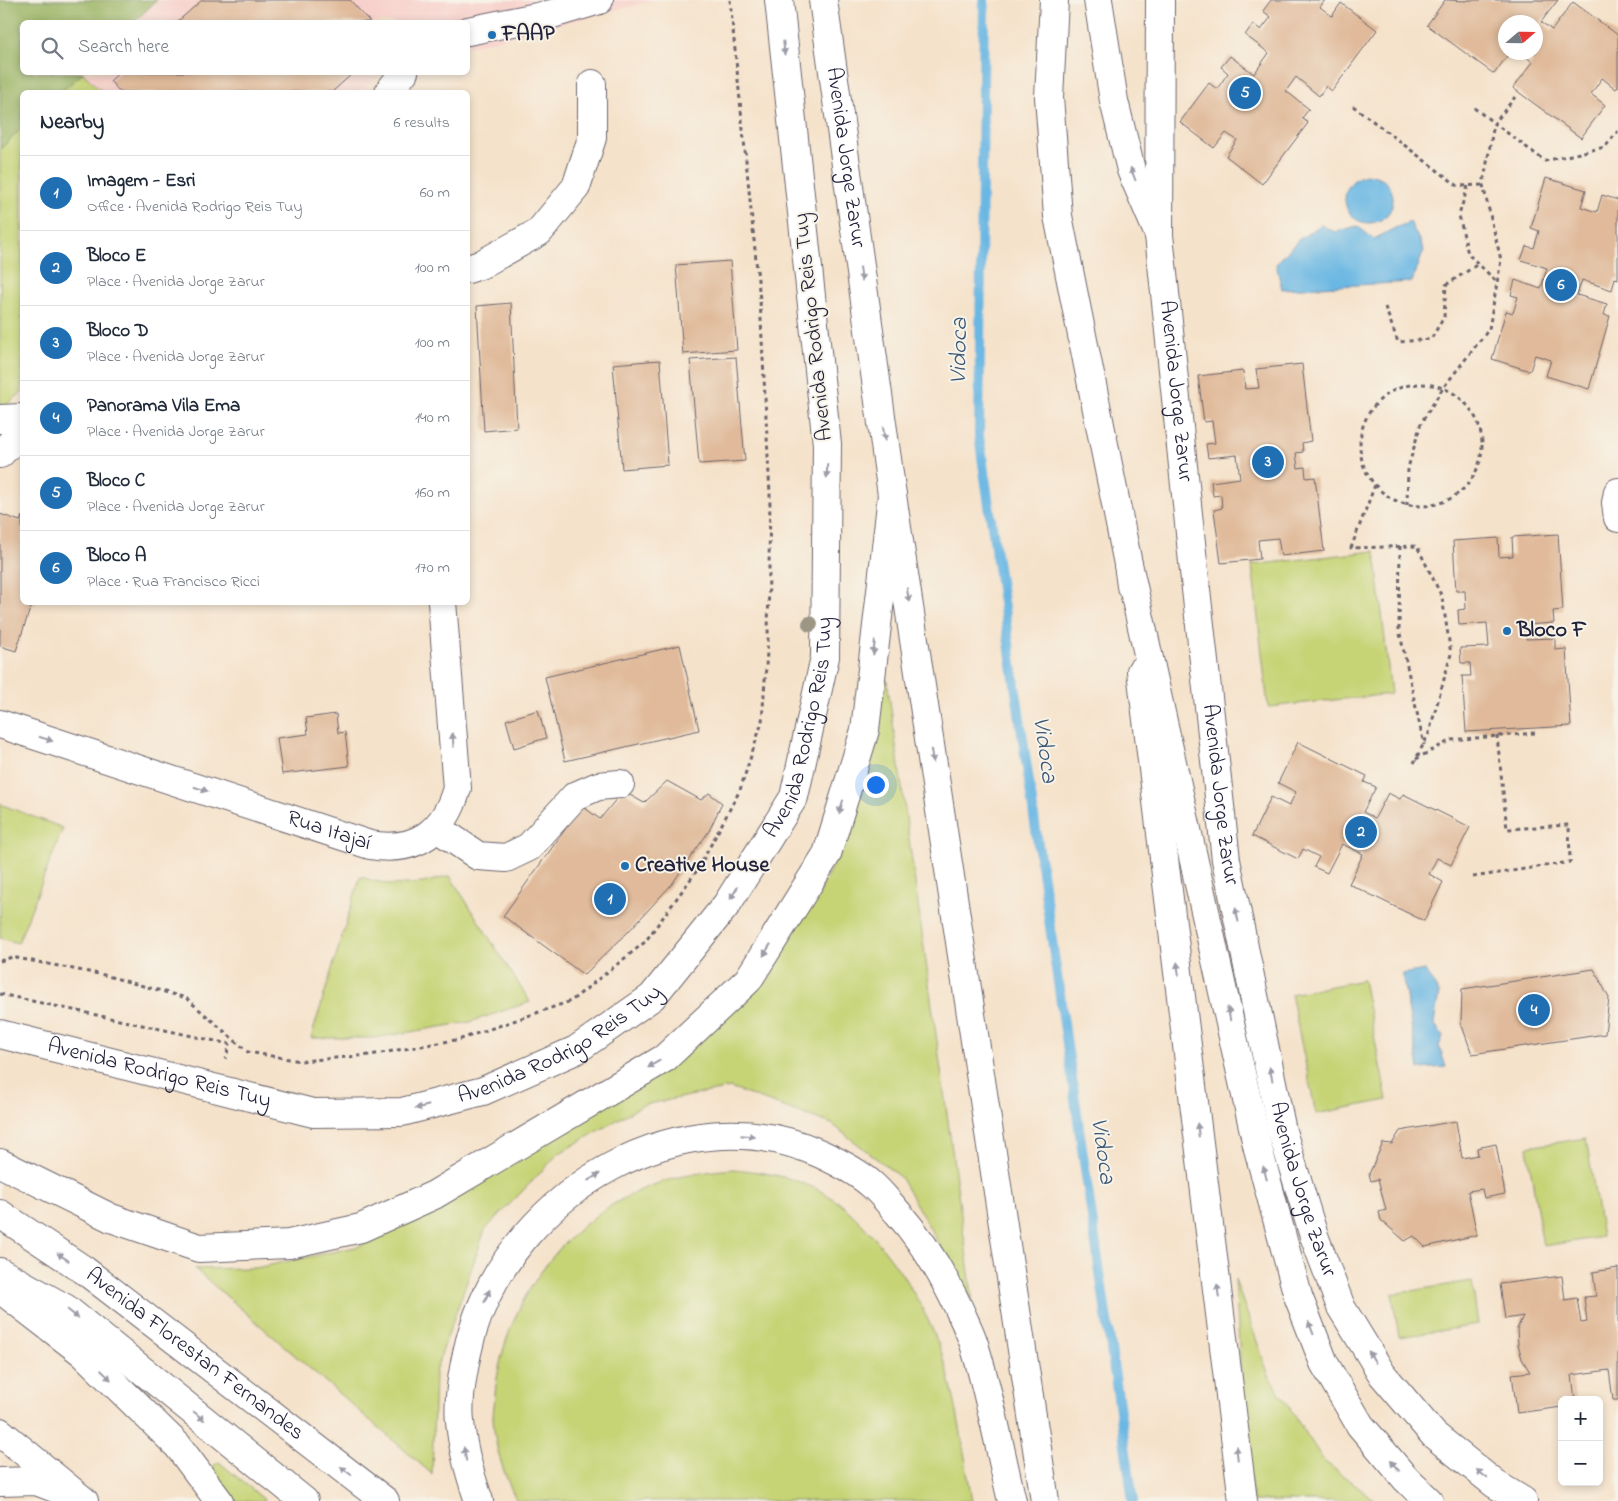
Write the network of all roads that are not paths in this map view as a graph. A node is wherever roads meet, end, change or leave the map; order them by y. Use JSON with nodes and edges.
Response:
{"nodes":[{"id":1,"x":599,"y":0,"type":"edge"},
{"id":2,"x":779,"y":0,"type":"edge"},
{"id":3,"x":823,"y":0,"type":"edge"},
{"id":4,"x":1054,"y":0,"type":"edge"},
{"id":5,"x":1098,"y":0,"type":"edge"},
{"id":6,"x":1160,"y":0,"type":"edge"},
{"id":7,"x":470,"y":30,"type":"edge"},
{"id":8,"x":402,"y":75,"type":"edge"},
{"id":9,"x":592,"y":84,"type":"dead end"},
{"id":10,"x":390,"y":90,"type":"edge"},
{"id":11,"x":1159,"y":234,"type":"junction"},
{"id":12,"x":470,"y":268,"type":"edge"},
{"id":13,"x":20,"y":418,"type":"edge"},
{"id":14,"x":0,"y":420,"type":"edge"},
{"id":15,"x":20,"y":434,"type":"edge"},
{"id":16,"x":0,"y":454,"type":"edge"},
{"id":17,"x":892,"y":495,"type":"junction"},
{"id":18,"x":1128,"y":564,"type":"junction"},
{"id":19,"x":442,"y":605,"type":"edge"},
{"id":20,"x":0,"y":724,"type":"edge"},
{"id":21,"x":620,"y":784,"type":"dead end"},
{"id":22,"x":437,"y":828,"type":"junction"},
{"id":23,"x":0,"y":1034,"type":"edge"},
{"id":24,"x":0,"y":1163,"type":"edge"},
{"id":25,"x":0,"y":1214,"type":"edge"},
{"id":26,"x":0,"y":1272,"type":"edge"},
{"id":27,"x":0,"y":1289,"type":"edge"},
{"id":28,"x":0,"y":1432,"type":"edge"},
{"id":29,"x":0,"y":1482,"type":"edge"},
{"id":30,"x":83,"y":1500,"type":"edge"},
{"id":31,"x":219,"y":1501,"type":"edge"},
{"id":32,"x":304,"y":1501,"type":"edge"},
{"id":33,"x":385,"y":1501,"type":"edge"},
{"id":34,"x":479,"y":1501,"type":"edge"},
{"id":35,"x":1012,"y":1501,"type":"edge"},
{"id":36,"x":1046,"y":1501,"type":"edge"},
{"id":37,"x":1243,"y":1501,"type":"edge"},
{"id":38,"x":1428,"y":1501,"type":"edge"},
{"id":39,"x":1523,"y":1501,"type":"edge"}],
"edges":[{"from":1,"to":7,"type":"main road"},
{"from":2,"to":23,"type":"main road","name":"Avenida Rodrigo Reis Tuy","one_way":true},
{"from":3,"to":17,"type":"main road","name":"Avenida Jorge Zarur","one_way":true},
{"from":4,"to":18,"type":"main road"},
{"from":11,"to":5,"type":"main road","one_way":true},
{"from":6,"to":11,"type":"main road","name":"Avenida Jorge Zarur"},
{"from":8,"to":10,"type":"main road"},
{"from":9,"to":12,"type":"main road"},
{"from":39,"to":11,"type":"main road","name":"Avenida Jorge Zarur","one_way":true},
{"from":13,"to":14,"type":"main road"},
{"from":15,"to":16,"type":"main road"},
{"from":17,"to":24,"type":"main road","one_way":true},
{"from":17,"to":36,"type":"main road","name":"Avenida Jorge Zarur","one_way":true},
{"from":37,"to":18,"type":"main road","one_way":true},
{"from":38,"to":18,"type":"main road","one_way":true},
{"from":22,"to":19,"type":"main road","name":"Rua Itajaí","one_way":true},
{"from":20,"to":22,"type":"main road","name":"Rua Itajaí","one_way":true},
{"from":21,"to":22,"type":"main road"},
{"from":33,"to":25,"type":"main road","name":"Avenida Florestan Fernandes","one_way":true},
{"from":26,"to":32,"type":"main road","name":"Avenida Florestan Fernandes","one_way":true},
{"from":27,"to":31,"type":"main road","one_way":true},
{"from":28,"to":30,"type":"main road"},
{"from":29,"to":30,"type":"main road"},
{"from":34,"to":35,"type":"main road","one_way":true}]}
